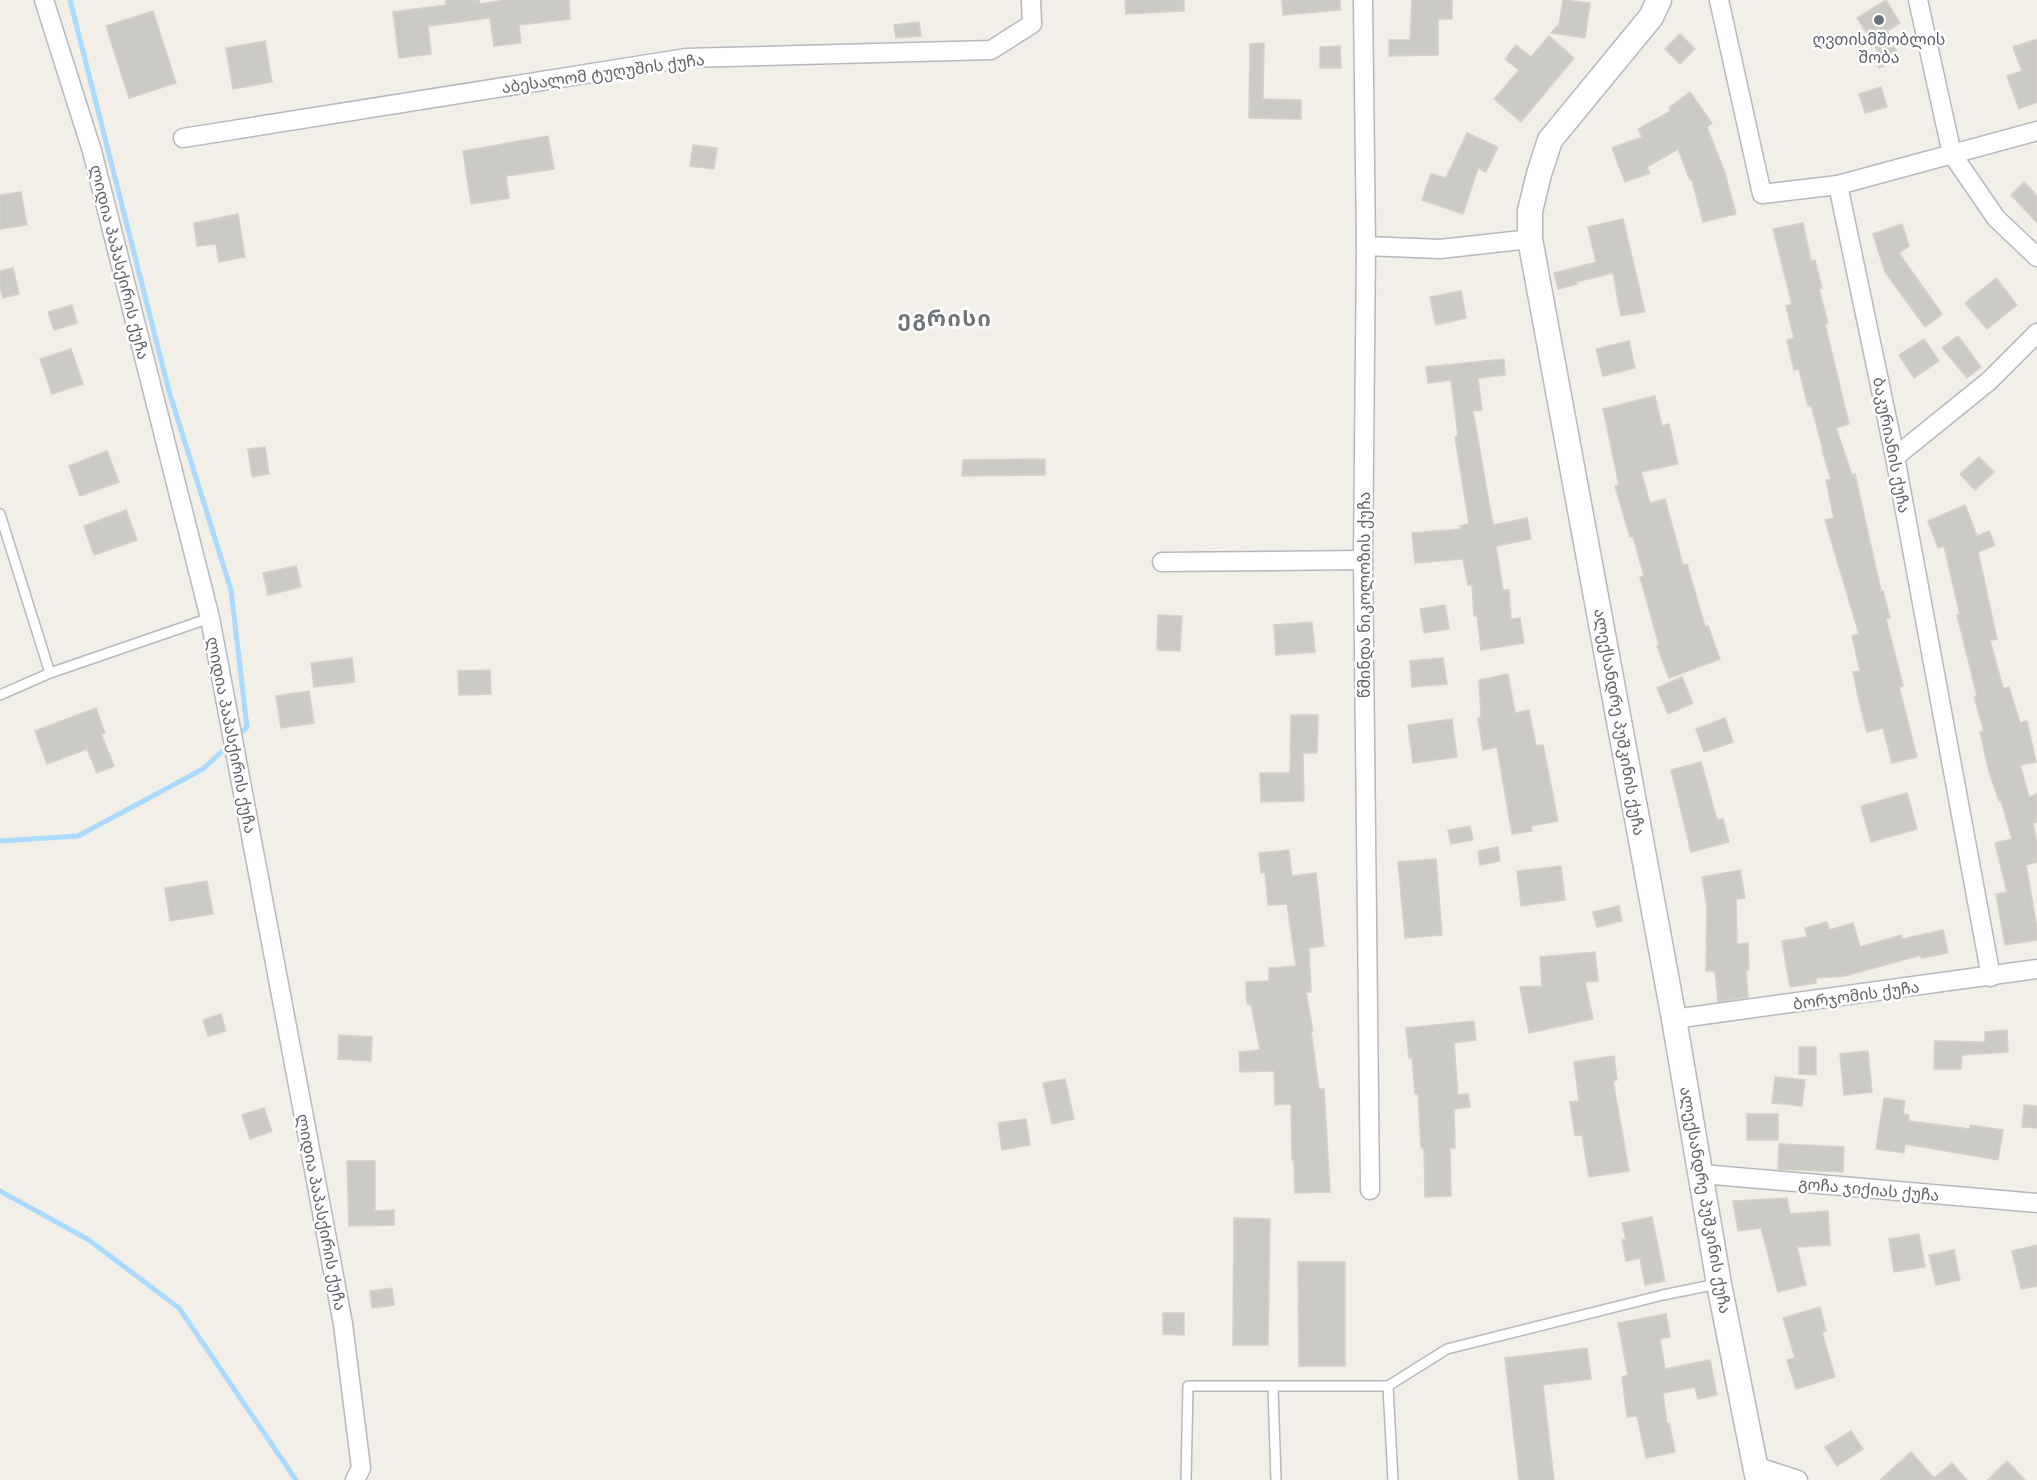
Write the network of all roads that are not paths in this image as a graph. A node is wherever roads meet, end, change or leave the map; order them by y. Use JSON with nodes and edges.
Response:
{"nodes":[{"id":1,"x":44,"y":0,"type":"edge"},
{"id":2,"x":1031,"y":0,"type":"edge"},
{"id":3,"x":1363,"y":0,"type":"edge"},
{"id":4,"x":1659,"y":0,"type":"edge"},
{"id":5,"x":1719,"y":0,"type":"edge"},
{"id":6,"x":1918,"y":0,"type":"edge"},
{"id":7,"x":2037,"y":131,"type":"edge"},
{"id":8,"x":183,"y":138,"type":"dead end"},
{"id":9,"x":1952,"y":154,"type":"junction"},
{"id":10,"x":1838,"y":185,"type":"junction"},
{"id":11,"x":1530,"y":239,"type":"junction"},
{"id":12,"x":1366,"y":246,"type":"junction"},
{"id":13,"x":2037,"y":256,"type":"edge"},
{"id":14,"x":2037,"y":333,"type":"edge"},
{"id":15,"x":1895,"y":457,"type":"junction"},
{"id":16,"x":0,"y":514,"type":"edge"},
{"id":17,"x":1363,"y":560,"type":"junction"},
{"id":18,"x":1162,"y":561,"type":"dead end"},
{"id":19,"x":210,"y":618,"type":"junction"},
{"id":20,"x":50,"y":673,"type":"junction"},
{"id":21,"x":0,"y":695,"type":"edge"},
{"id":22,"x":2037,"y":969,"type":"edge"},
{"id":23,"x":1990,"y":976,"type":"junction"},
{"id":24,"x":1674,"y":1019,"type":"junction"},
{"id":25,"x":1702,"y":1174,"type":"junction"},
{"id":26,"x":1370,"y":1190,"type":"dead end"},
{"id":27,"x":2037,"y":1203,"type":"edge"},
{"id":28,"x":1719,"y":1284,"type":"junction"},
{"id":29,"x":1388,"y":1386,"type":"junction"},
{"id":30,"x":1273,"y":1387,"type":"junction"},
{"id":31,"x":1757,"y":1473,"type":"edge"},
{"id":32,"x":355,"y":1480,"type":"edge"},
{"id":33,"x":1186,"y":1480,"type":"edge"},
{"id":34,"x":1276,"y":1480,"type":"edge"},
{"id":35,"x":1393,"y":1480,"type":"edge"},
{"id":36,"x":1798,"y":1480,"type":"edge"}],
"edges":[{"from":1,"to":19,"type":"street","name":"ლიდია პაპასქირის ქუჩა"},
{"from":2,"to":8,"type":"street","name":"აბესალომ ტუღუშის ქუჩა"},
{"from":3,"to":12,"type":"street","name":"წმინდა ნიკოლოზის ქუჩა"},
{"from":4,"to":11,"type":"street","name":"ალექსანდრე პუშკინის ქუჩა"},
{"from":5,"to":10,"type":"street"},
{"from":6,"to":9,"type":"street"},
{"from":7,"to":9,"type":"street"},
{"from":9,"to":10,"type":"street"},
{"from":9,"to":13,"type":"street"},
{"from":10,"to":15,"type":"street","name":"ბაკურიანის ქუჩა"},
{"from":11,"to":12,"type":"street"},
{"from":11,"to":24,"type":"street","name":"ალექსანდრე პუშკინის ქუჩა"},
{"from":12,"to":17,"type":"street","name":"წმინდა ნიკოლოზის ქუჩა"},
{"from":14,"to":15,"type":"street"},
{"from":15,"to":23,"type":"street","name":"ბაკურიანის ქუჩა"},
{"from":16,"to":20,"type":"lane"},
{"from":17,"to":18,"type":"street"},
{"from":17,"to":26,"type":"street","name":"წმინდა ნიკოლოზის ქუჩა"},
{"from":19,"to":20,"type":"lane"},
{"from":19,"to":32,"type":"street","name":"ლიდია პაპასქირის ქუჩა"},
{"from":20,"to":21,"type":"lane"},
{"from":22,"to":23,"type":"street","name":"ბორჯომის ქუჩა"},
{"from":23,"to":24,"type":"street","name":"ბორჯომის ქუჩა"},
{"from":24,"to":25,"type":"street","name":"ალექსანდრე პუშკინის ქუჩა"},
{"from":25,"to":27,"type":"street","name":"გოჩა ჯიქიას ქუჩა"},
{"from":25,"to":28,"type":"street","name":"ალექსანდრე პუშკინის ქუჩა"},
{"from":28,"to":29,"type":"lane"},
{"from":28,"to":31,"type":"street","name":"ალექსანდრე პუშკინის ქუჩა"},
{"from":29,"to":30,"type":"lane"},
{"from":29,"to":35,"type":"lane"},
{"from":30,"to":33,"type":"lane"},
{"from":30,"to":34,"type":"lane"},
{"from":31,"to":36,"type":"street"}]}
